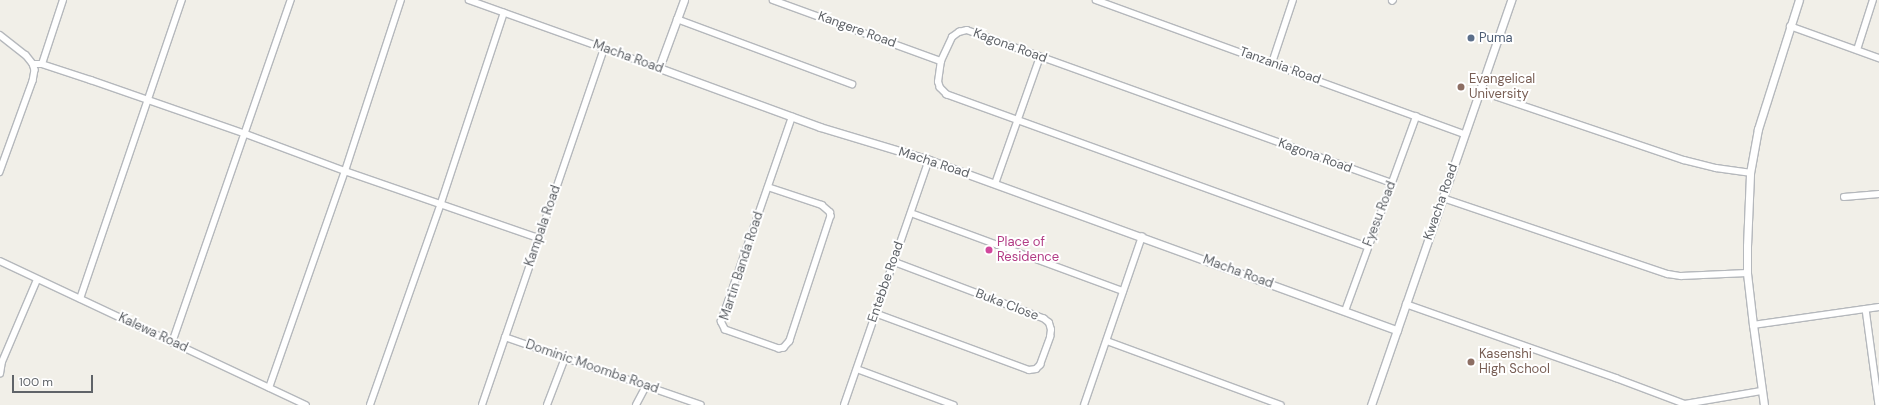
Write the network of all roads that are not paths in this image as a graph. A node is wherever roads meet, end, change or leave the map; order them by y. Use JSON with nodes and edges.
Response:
{"nodes":[{"id":1,"x":62,"y":0,"type":"edge"},
{"id":2,"x":182,"y":0,"type":"edge"},
{"id":3,"x":291,"y":0,"type":"edge"},
{"id":4,"x":401,"y":0,"type":"edge"},
{"id":5,"x":469,"y":0,"type":"edge"},
{"id":6,"x":684,"y":0,"type":"edge"},
{"id":7,"x":773,"y":0,"type":"edge"},
{"id":8,"x":1096,"y":0,"type":"edge"},
{"id":9,"x":1293,"y":0,"type":"edge"},
{"id":10,"x":1511,"y":0,"type":"edge"},
{"id":11,"x":1799,"y":0,"type":"edge"},
{"id":12,"x":1873,"y":0,"type":"edge"},
{"id":13,"x":504,"y":13,"type":"junction"},
{"id":14,"x":677,"y":19,"type":"junction"},
{"id":15,"x":1790,"y":26,"type":"junction"},
{"id":16,"x":0,"y":35,"type":"edge"},
{"id":17,"x":604,"y":48,"type":"junction"},
{"id":18,"x":1857,"y":50,"type":"junction"},
{"id":19,"x":1040,"y":57,"type":"junction"},
{"id":20,"x":1879,"y":58,"type":"edge"},
{"id":21,"x":941,"y":61,"type":"junction"},
{"id":22,"x":1272,"y":63,"type":"junction"},
{"id":23,"x":33,"y":64,"type":"junction"},
{"id":24,"x":42,"y":64,"type":"junction"},
{"id":25,"x":659,"y":68,"type":"junction"},
{"id":26,"x":852,"y":84,"type":"dead end"},
{"id":27,"x":1480,"y":91,"type":"junction"},
{"id":28,"x":147,"y":101,"type":"junction"},
{"id":29,"x":792,"y":117,"type":"junction"},
{"id":30,"x":1416,"y":117,"type":"junction"},
{"id":31,"x":1018,"y":120,"type":"junction"},
{"id":32,"x":246,"y":134,"type":"junction"},
{"id":33,"x":1464,"y":134,"type":"junction"},
{"id":34,"x":929,"y":160,"type":"junction"},
{"id":35,"x":344,"y":171,"type":"junction"},
{"id":36,"x":0,"y":172,"type":"edge"},
{"id":37,"x":1750,"y":173,"type":"junction"},
{"id":38,"x":1392,"y":183,"type":"junction"},
{"id":39,"x":995,"y":184,"type":"junction"},
{"id":40,"x":768,"y":187,"type":"junction"},
{"id":41,"x":1879,"y":194,"type":"edge"},
{"id":42,"x":1844,"y":197,"type":"dead end"},
{"id":43,"x":1443,"y":198,"type":"junction"},
{"id":44,"x":442,"y":203,"type":"junction"},
{"id":45,"x":911,"y":213,"type":"junction"},
{"id":46,"x":1142,"y":237,"type":"junction"},
{"id":47,"x":539,"y":238,"type":"junction"},
{"id":48,"x":1368,"y":247,"type":"junction"},
{"id":49,"x":0,"y":261,"type":"edge"},
{"id":50,"x":893,"y":262,"type":"junction"},
{"id":51,"x":1747,"y":273,"type":"junction"},
{"id":52,"x":37,"y":280,"type":"junction"},
{"id":53,"x":1123,"y":291,"type":"junction"},
{"id":54,"x":80,"y":299,"type":"junction"},
{"id":55,"x":1406,"y":304,"type":"junction"},
{"id":56,"x":1879,"y":308,"type":"edge"},
{"id":57,"x":1866,"y":309,"type":"junction"},
{"id":58,"x":1345,"y":311,"type":"junction"},
{"id":59,"x":875,"y":313,"type":"junction"},
{"id":60,"x":1752,"y":325,"type":"junction"},
{"id":61,"x":1397,"y":330,"type":"junction"},
{"id":62,"x":505,"y":337,"type":"junction"},
{"id":63,"x":1107,"y":341,"type":"junction"},
{"id":64,"x":172,"y":343,"type":"junction"},
{"id":65,"x":565,"y":358,"type":"junction"},
{"id":66,"x":856,"y":369,"type":"junction"},
{"id":67,"x":0,"y":374,"type":"edge"},
{"id":68,"x":646,"y":386,"type":"junction"},
{"id":69,"x":269,"y":388,"type":"junction"},
{"id":70,"x":1761,"y":391,"type":"junction"},
{"id":71,"x":306,"y":405,"type":"edge"},
{"id":72,"x":370,"y":405,"type":"edge"},
{"id":73,"x":482,"y":405,"type":"edge"},
{"id":74,"x":547,"y":405,"type":"edge"},
{"id":75,"x":636,"y":405,"type":"edge"},
{"id":76,"x":701,"y":405,"type":"edge"},
{"id":77,"x":844,"y":405,"type":"edge"},
{"id":78,"x":954,"y":405,"type":"edge"},
{"id":79,"x":1084,"y":405,"type":"edge"},
{"id":80,"x":1281,"y":405,"type":"edge"},
{"id":81,"x":1371,"y":405,"type":"edge"},
{"id":82,"x":1684,"y":405,"type":"edge"},
{"id":83,"x":1764,"y":405,"type":"edge"},
{"id":84,"x":1879,"y":405,"type":"edge"}],
"edges":[{"from":1,"to":24,"type":"street"},
{"from":2,"to":28,"type":"street"},
{"from":3,"to":32,"type":"street"},
{"from":4,"to":35,"type":"street"},
{"from":5,"to":13,"type":"street","name":"Macha Road"},
{"from":6,"to":14,"type":"main road"},
{"from":7,"to":21,"type":"street","name":"Kangere Road"},
{"from":8,"to":22,"type":"street","name":"Tanzania Road"},
{"from":9,"to":22,"type":"street"},
{"from":10,"to":27,"type":"main road","name":"Kwacha Road"},
{"from":11,"to":15,"type":"main road"},
{"from":12,"to":18,"type":"street"},
{"from":13,"to":17,"type":"street","name":"Macha Road"},
{"from":13,"to":44,"type":"street"},
{"from":14,"to":25,"type":"main road"},
{"from":14,"to":26,"type":"street"},
{"from":15,"to":18,"type":"street"},
{"from":15,"to":37,"type":"main road"},
{"from":16,"to":23,"type":"street"},
{"from":17,"to":25,"type":"street","name":"Macha Road"},
{"from":17,"to":47,"type":"street","name":"Kampala Road"},
{"from":18,"to":20,"type":"street"},
{"from":19,"to":21,"type":"street","name":"Kagona Road"},
{"from":19,"to":31,"type":"street"},
{"from":19,"to":38,"type":"street","name":"Kagona Road"},
{"from":21,"to":31,"type":"street","name":"Kagona Road"},
{"from":22,"to":30,"type":"street","name":"Tanzania Road"},
{"from":23,"to":24,"type":"street"},
{"from":23,"to":36,"type":"street"},
{"from":24,"to":28,"type":"street"},
{"from":25,"to":29,"type":"main road","name":"Macha Road"},
{"from":27,"to":33,"type":"main road","name":"Kwacha Road"},
{"from":27,"to":37,"type":"street"},
{"from":28,"to":32,"type":"street"},
{"from":28,"to":54,"type":"street"},
{"from":29,"to":34,"type":"main road","name":"Macha Road"},
{"from":29,"to":40,"type":"street","name":"Martin Banda Road"},
{"from":30,"to":33,"type":"street","name":"Tanzania Road"},
{"from":30,"to":38,"type":"street","name":"Fyesu Road"},
{"from":31,"to":39,"type":"street"},
{"from":31,"to":48,"type":"street","name":"Kagona Road"},
{"from":32,"to":35,"type":"street"},
{"from":32,"to":64,"type":"street"},
{"from":33,"to":43,"type":"main road","name":"Kwacha Road"},
{"from":34,"to":39,"type":"main road","name":"Macha Road"},
{"from":34,"to":45,"type":"street","name":"Entebbe Road"},
{"from":35,"to":44,"type":"street"},
{"from":35,"to":69,"type":"street"},
{"from":37,"to":51,"type":"main road"},
{"from":38,"to":48,"type":"street","name":"Fyesu Road"},
{"from":39,"to":46,"type":"main road","name":"Macha Road"},
{"from":40,"to":40,"type":"street","name":"Martin Banda Road"},
{"from":41,"to":42,"type":"street"},
{"from":43,"to":51,"type":"street"},
{"from":43,"to":55,"type":"main road","name":"Kwacha Road"},
{"from":44,"to":47,"type":"street"},
{"from":44,"to":72,"type":"street"},
{"from":45,"to":50,"type":"street","name":"Entebbe Road"},
{"from":45,"to":53,"type":"street"},
{"from":46,"to":53,"type":"street"},
{"from":46,"to":58,"type":"main road","name":"Macha Road"},
{"from":47,"to":62,"type":"street","name":"Kampala Road"},
{"from":48,"to":58,"type":"street","name":"Fyesu Road"},
{"from":49,"to":52,"type":"street","name":"Kalewa Road"},
{"from":50,"to":59,"type":"street","name":"Entebbe Road"},
{"from":50,"to":59,"type":"street","name":"Buka Close"},
{"from":51,"to":60,"type":"main road"},
{"from":52,"to":54,"type":"street","name":"Kalewa Road"},
{"from":52,"to":67,"type":"street"},
{"from":53,"to":63,"type":"street"},
{"from":54,"to":64,"type":"street","name":"Kalewa Road"},
{"from":55,"to":61,"type":"main road","name":"Kwacha Road"},
{"from":55,"to":82,"type":"street"},
{"from":56,"to":57,"type":"street"},
{"from":57,"to":60,"type":"street"},
{"from":57,"to":84,"type":"street"},
{"from":58,"to":61,"type":"main road","name":"Macha Road"},
{"from":59,"to":66,"type":"street","name":"Entebbe Road"},
{"from":60,"to":70,"type":"main road"},
{"from":61,"to":81,"type":"main road","name":"Kwacha Road"},
{"from":62,"to":65,"type":"street","name":"Dominic Moomba Road"},
{"from":62,"to":73,"type":"street","name":"Kampala Road"},
{"from":63,"to":79,"type":"street"},
{"from":63,"to":80,"type":"street"},
{"from":64,"to":69,"type":"street","name":"Kalewa Road"},
{"from":65,"to":68,"type":"street","name":"Dominic Moomba Road"},
{"from":65,"to":74,"type":"street"},
{"from":66,"to":77,"type":"street","name":"Entebbe Road"},
{"from":66,"to":78,"type":"street"},
{"from":68,"to":75,"type":"street"},
{"from":68,"to":76,"type":"street","name":"Dominic Moomba Road"},
{"from":69,"to":71,"type":"street","name":"Kalewa Road"},
{"from":70,"to":82,"type":"street"},
{"from":70,"to":83,"type":"main road"}]}
